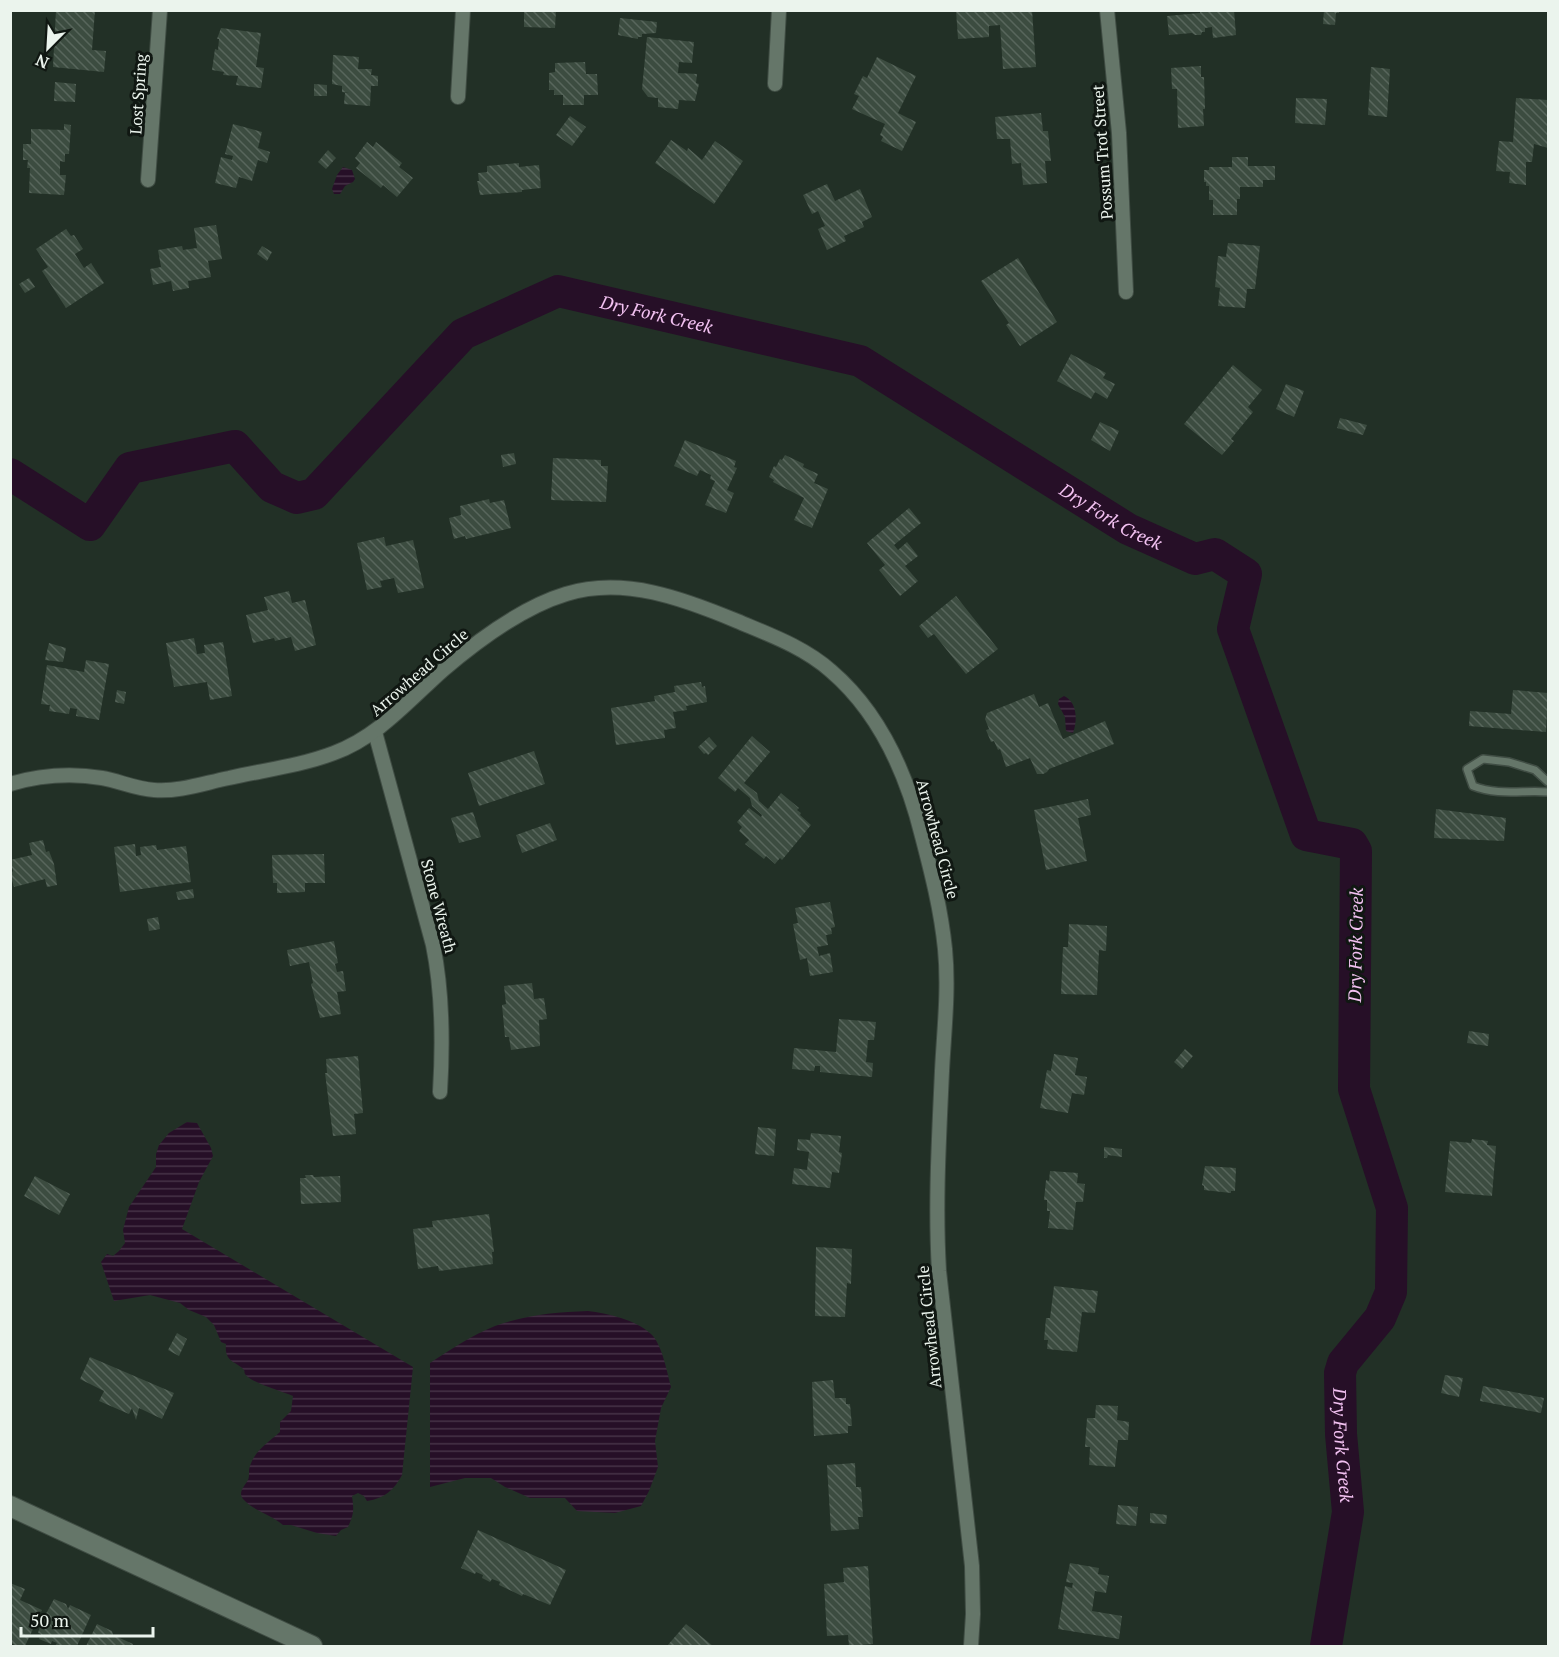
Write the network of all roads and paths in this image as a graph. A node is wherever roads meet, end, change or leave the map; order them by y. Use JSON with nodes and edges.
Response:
{"nodes":[{"id":1,"x":160,"y":10,"type":"edge"},
{"id":2,"x":463,"y":10,"type":"edge"},
{"id":3,"x":779,"y":10,"type":"edge"},
{"id":4,"x":1107,"y":10,"type":"edge"},
{"id":5,"x":775,"y":84,"type":"dead end"},
{"id":6,"x":458,"y":97,"type":"dead end"},
{"id":7,"x":148,"y":180,"type":"dead end"},
{"id":8,"x":1126,"y":292,"type":"dead end"},
{"id":9,"x":375,"y":732,"type":"junction"},
{"id":10,"x":1548,"y":782,"type":"edge"},
{"id":11,"x":10,"y":784,"type":"edge"},
{"id":12,"x":1548,"y":792,"type":"edge"},
{"id":13,"x":440,"y":1092,"type":"dead end"},
{"id":14,"x":10,"y":1506,"type":"edge"},
{"id":15,"x":312,"y":1647,"type":"edge"},
{"id":16,"x":970,"y":1647,"type":"edge"}],
"edges":[{"from":1,"to":7,"type":"street","name":"Lost Spring"},
{"from":2,"to":6,"type":"street"},
{"from":3,"to":5,"type":"street"},
{"from":4,"to":8,"type":"street","name":"Possum Trot Street"},
{"from":9,"to":11,"type":"street","name":"Arrowhead Circle"},
{"from":9,"to":13,"type":"street","name":"Stone Wreath"},
{"from":9,"to":16,"type":"street","name":"Arrowhead Circle"},
{"from":10,"to":12,"type":"lane"},
{"from":14,"to":15,"type":"main road"}]}
